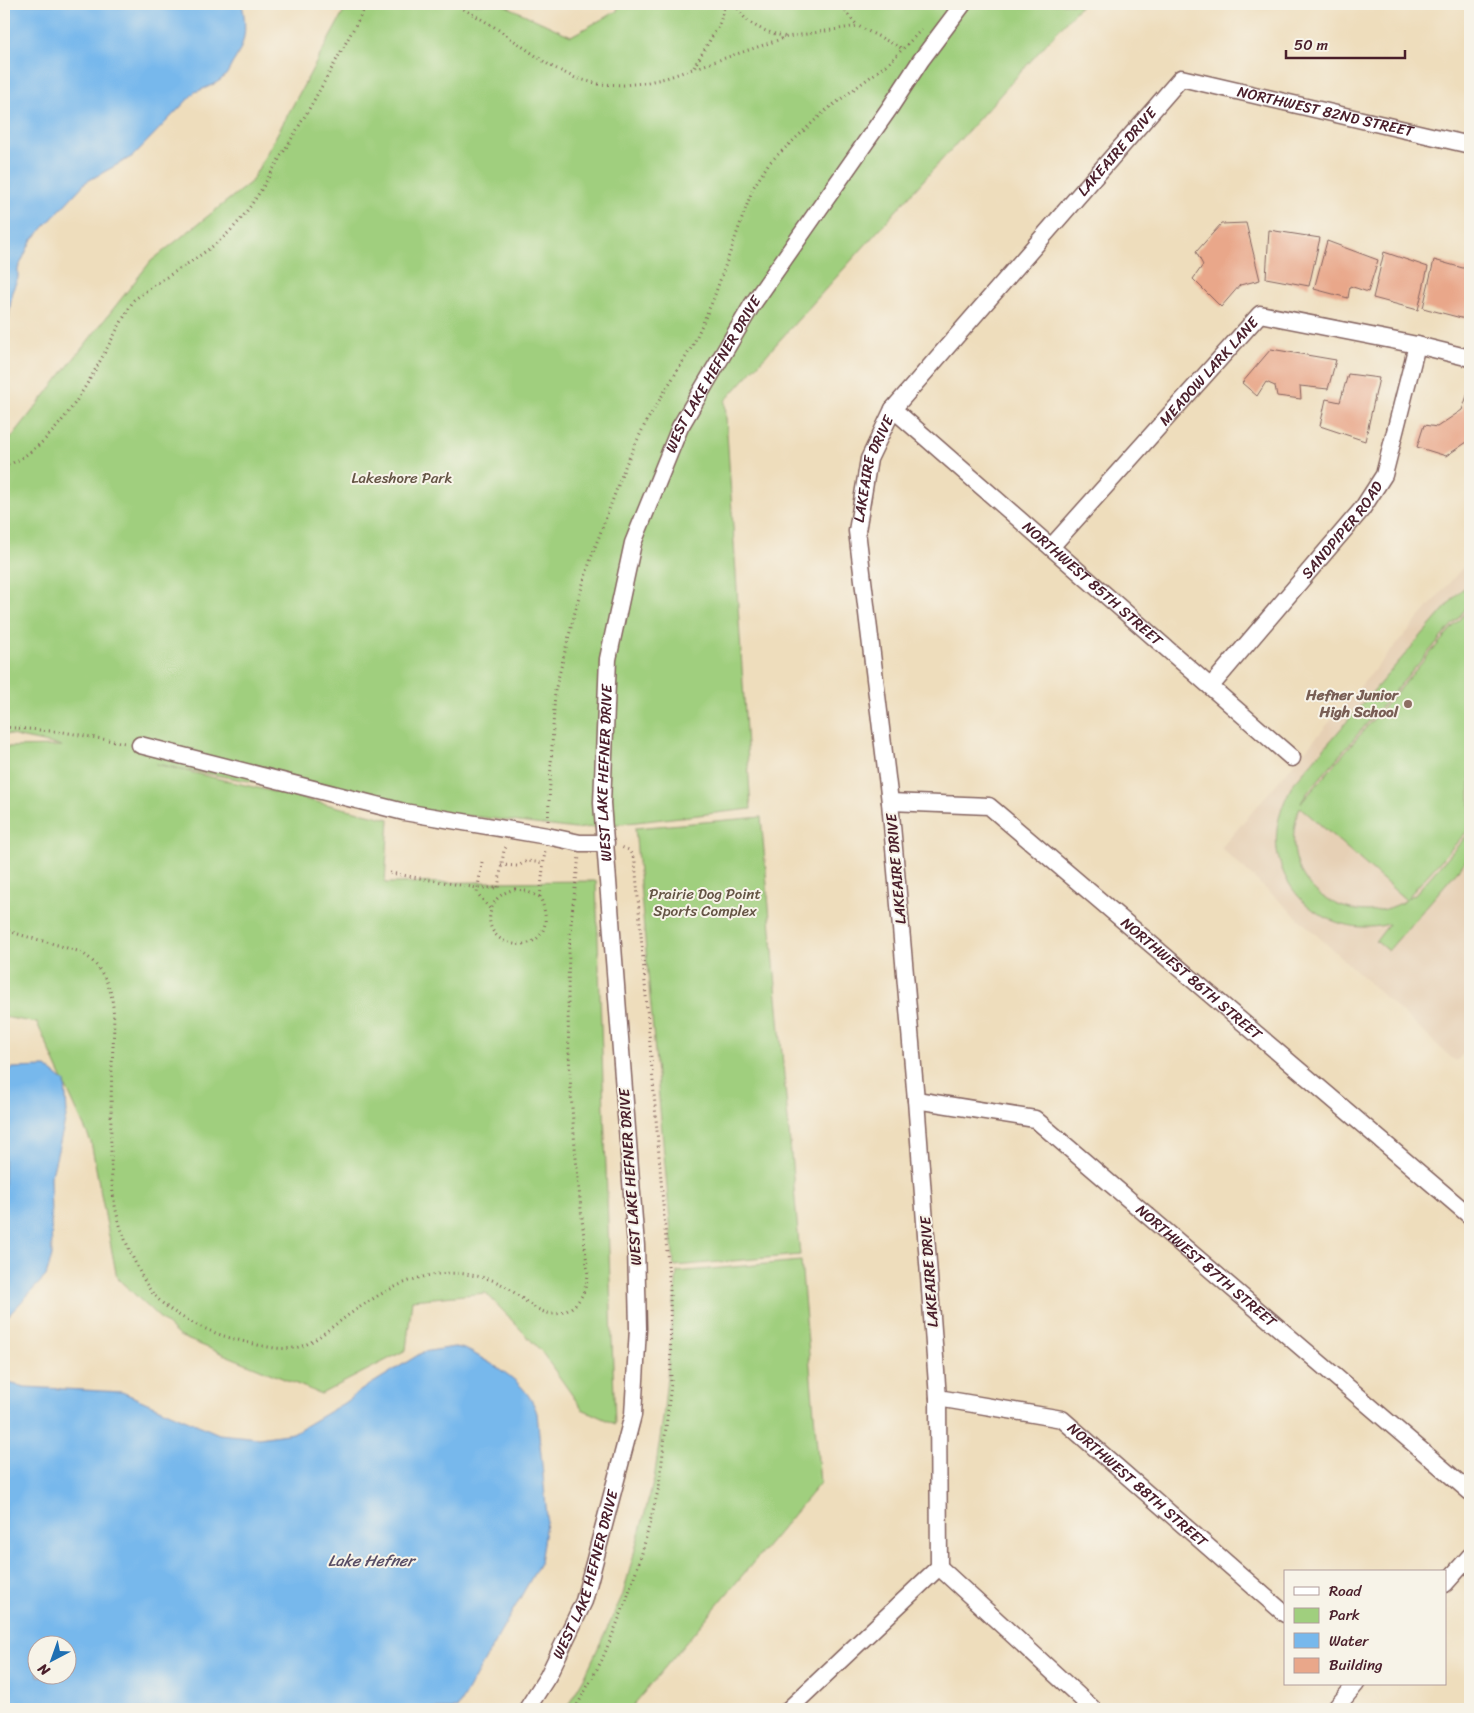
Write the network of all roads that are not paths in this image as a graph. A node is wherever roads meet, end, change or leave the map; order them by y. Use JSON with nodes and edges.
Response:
{"nodes":[{"id":1,"x":963,"y":4,"type":"edge"},
{"id":2,"x":1181,"y":78,"type":"joint"},
{"id":3,"x":1470,"y":145,"type":"edge"},
{"id":4,"x":1416,"y":345,"type":"junction"},
{"id":5,"x":1470,"y":358,"type":"edge"},
{"id":6,"x":893,"y":409,"type":"junction"},
{"id":7,"x":1051,"y":547,"type":"junction"},
{"id":8,"x":1211,"y":686,"type":"junction"},
{"id":9,"x":140,"y":746,"type":"road end"},
{"id":10,"x":1292,"y":758,"type":"dead end"},
{"id":11,"x":890,"y":802,"type":"junction"},
{"id":12,"x":606,"y":844,"type":"junction"},
{"id":13,"x":916,"y":1100,"type":"junction"},
{"id":14,"x":1470,"y":1216,"type":"edge"},
{"id":15,"x":938,"y":1398,"type":"junction"},
{"id":16,"x":1470,"y":1492,"type":"edge"},
{"id":17,"x":1470,"y":1556,"type":"edge"},
{"id":18,"x":939,"y":1568,"type":"junction"},
{"id":19,"x":1446,"y":1583,"type":"edge"},
{"id":20,"x":1284,"y":1613,"type":"edge"},
{"id":21,"x":1354,"y":1686,"type":"edge"},
{"id":22,"x":527,"y":1709,"type":"edge"},
{"id":23,"x":789,"y":1709,"type":"edge"},
{"id":24,"x":1093,"y":1709,"type":"edge"},
{"id":25,"x":1335,"y":1709,"type":"edge"}],
"edges":[{"from":1,"to":12,"type":"street","name":"WEST LAKE HEFNER DRIVE"},
{"from":2,"to":3,"type":"street","name":"NORTHWEST 82ND STREET"},
{"from":2,"to":6,"type":"street","name":"LAKEAIRE DRIVE"},
{"from":4,"to":5,"type":"street"},
{"from":4,"to":7,"type":"street","name":"MEADOW LARK LANE"},
{"from":4,"to":8,"type":"street","name":"SANDPIPER ROAD"},
{"from":6,"to":7,"type":"street","name":"NORTHWEST 85TH STREET"},
{"from":6,"to":11,"type":"street","name":"LAKEAIRE DRIVE"},
{"from":7,"to":8,"type":"street","name":"NORTHWEST 85TH STREET"},
{"from":8,"to":10,"type":"street","name":"NORTHWEST 85TH STREET"},
{"from":9,"to":12,"type":"street"},
{"from":11,"to":13,"type":"street","name":"LAKEAIRE DRIVE"},
{"from":11,"to":14,"type":"street","name":"NORTHWEST 86TH STREET"},
{"from":12,"to":22,"type":"street","name":"WEST LAKE HEFNER DRIVE"},
{"from":13,"to":15,"type":"street","name":"LAKEAIRE DRIVE"},
{"from":13,"to":16,"type":"street","name":"NORTHWEST 87TH STREET"},
{"from":15,"to":18,"type":"street","name":"LAKEAIRE DRIVE"},
{"from":15,"to":20,"type":"street","name":"NORTHWEST 88TH STREET"},
{"from":17,"to":19,"type":"street"},
{"from":18,"to":23,"type":"street"},
{"from":18,"to":24,"type":"street"},
{"from":21,"to":25,"type":"street"}]}
